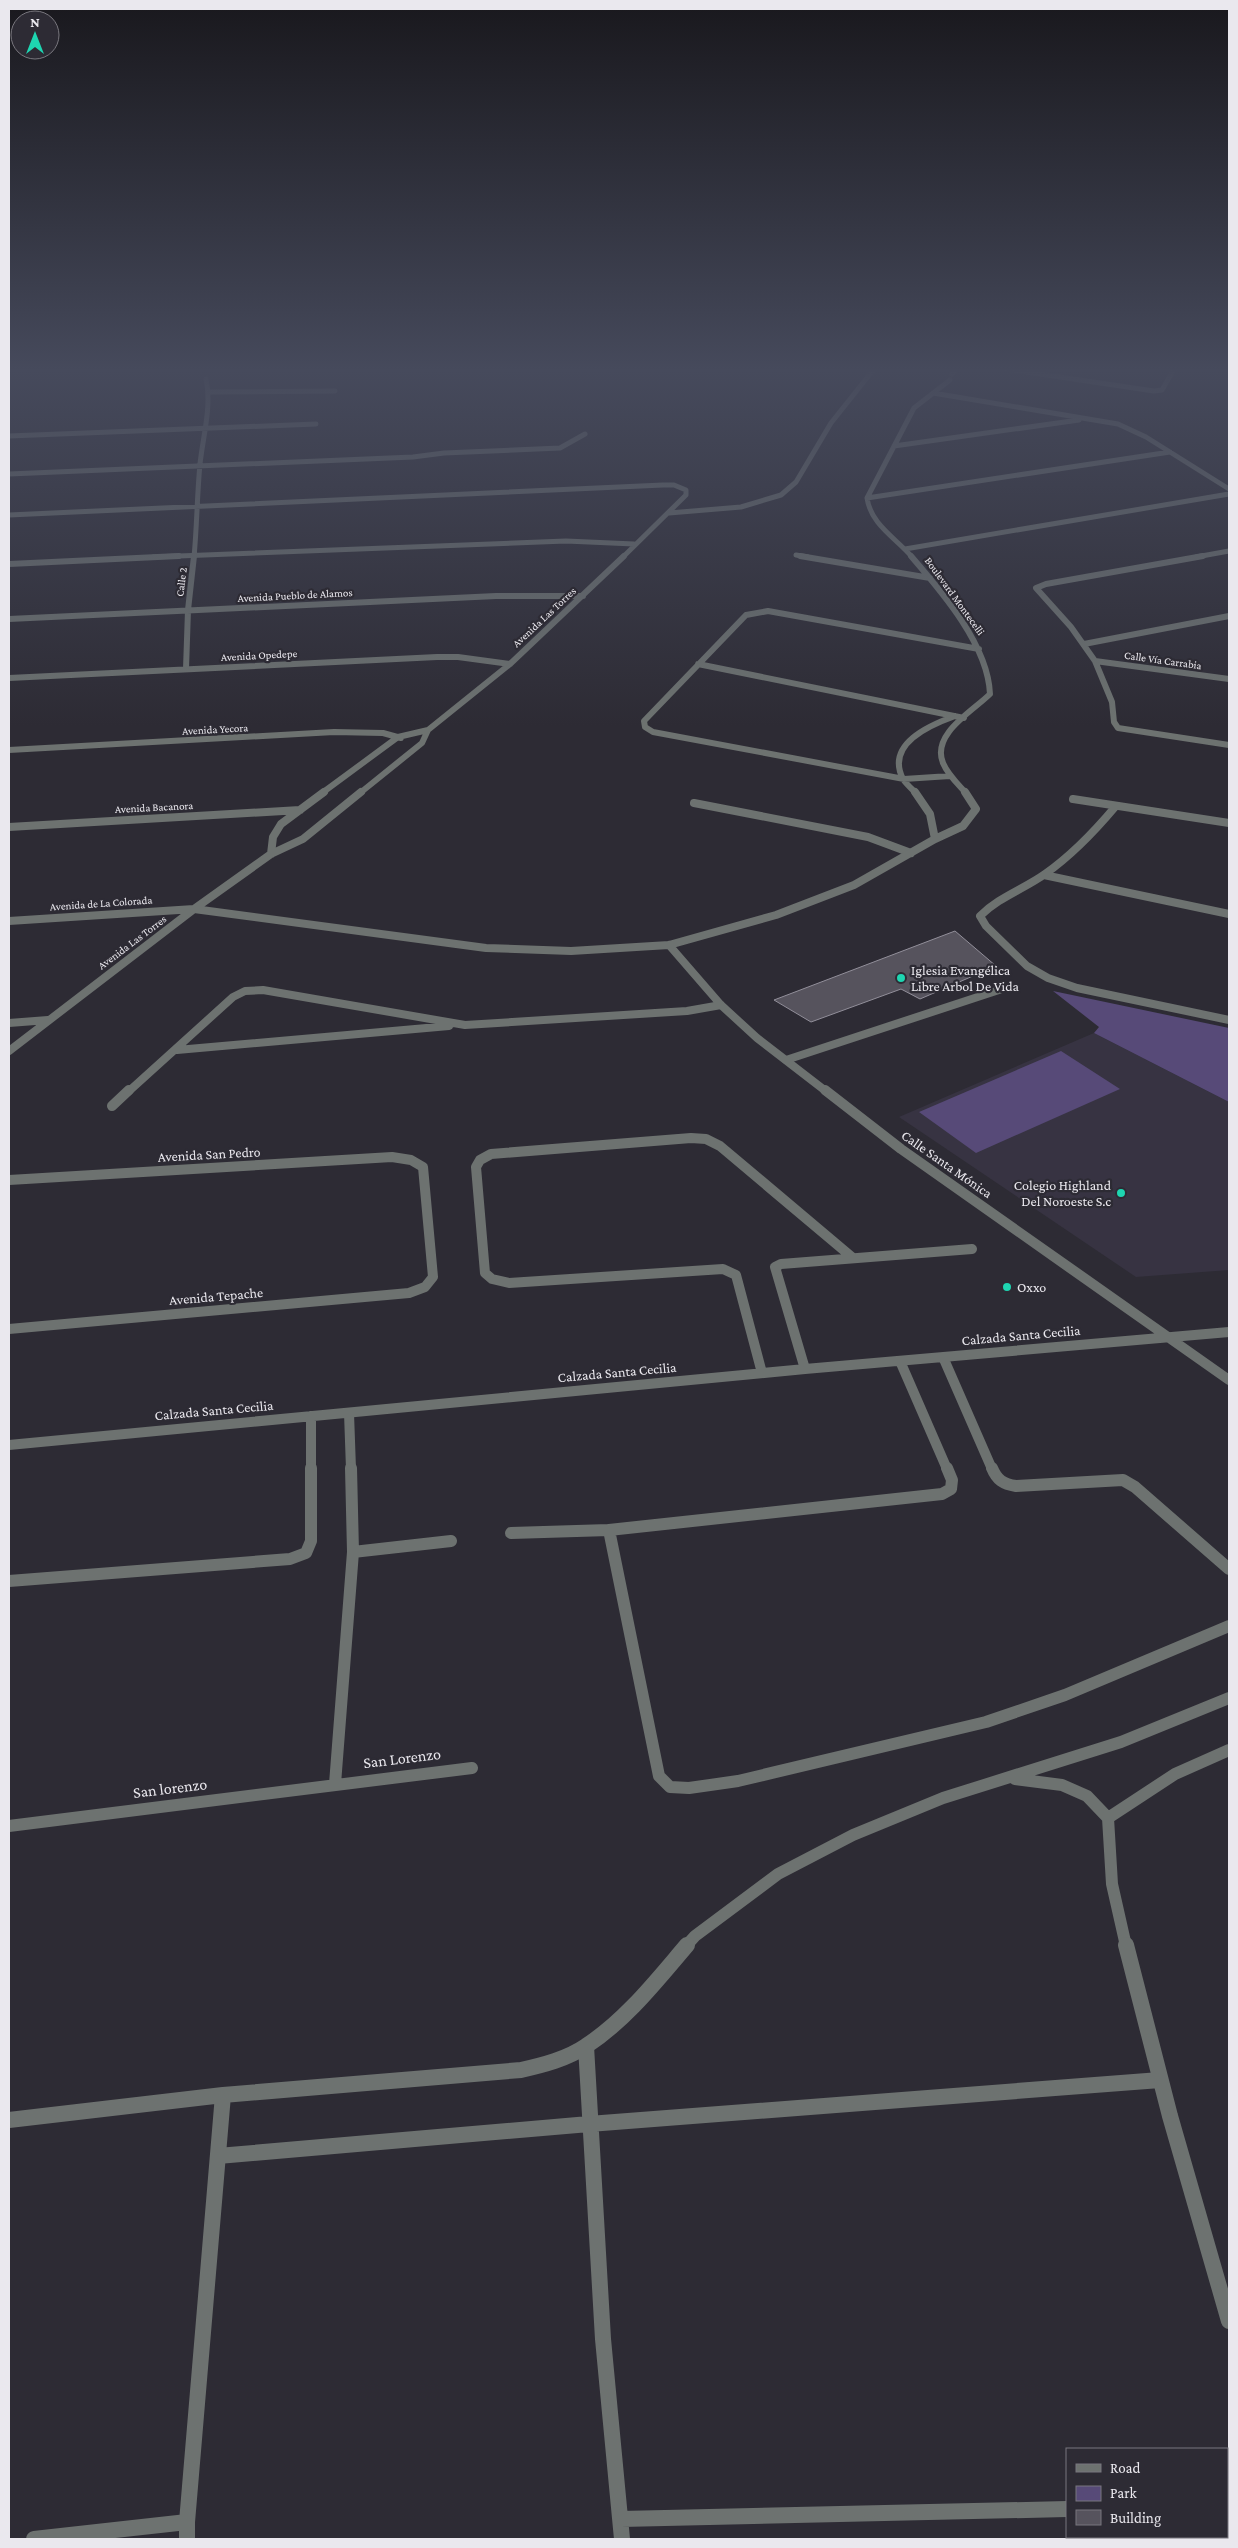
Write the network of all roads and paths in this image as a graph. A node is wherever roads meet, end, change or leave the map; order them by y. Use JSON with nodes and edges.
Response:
{"nodes":[{"id":1,"x":199,"y":488,"type":"edge"},
{"id":2,"x":612,"y":488,"type":"edge"},
{"id":3,"x":683,"y":488,"type":"edge"},
{"id":4,"x":790,"y":488,"type":"edge"},
{"id":5,"x":873,"y":488,"type":"edge"},
{"id":6,"x":934,"y":488,"type":"edge"},
{"id":7,"x":1229,"y":494,"type":"edge"},
{"id":8,"x":868,"y":498,"type":"junction"},
{"id":9,"x":199,"y":507,"type":"junction"},
{"id":10,"x":669,"y":512,"type":"junction"},
{"id":11,"x":9,"y":515,"type":"edge"},
{"id":12,"x":634,"y":544,"type":"junction"},
{"id":13,"x":906,"y":549,"type":"junction"},
{"id":14,"x":1229,"y":551,"type":"edge"},
{"id":15,"x":194,"y":555,"type":"junction"},
{"id":16,"x":796,"y":555,"type":"dead end"},
{"id":17,"x":9,"y":564,"type":"edge"},
{"id":18,"x":930,"y":578,"type":"junction"},
{"id":19,"x":583,"y":596,"type":"junction"},
{"id":20,"x":188,"y":610,"type":"junction"},
{"id":21,"x":1229,"y":616,"type":"edge"},
{"id":22,"x":9,"y":619,"type":"edge"},
{"id":23,"x":1084,"y":644,"type":"junction"},
{"id":24,"x":979,"y":649,"type":"junction"},
{"id":25,"x":1095,"y":661,"type":"junction"},
{"id":26,"x":510,"y":664,"type":"junction"},
{"id":27,"x":698,"y":664,"type":"junction"},
{"id":28,"x":186,"y":669,"type":"junction"},
{"id":29,"x":9,"y":678,"type":"edge"},
{"id":30,"x":1229,"y":679,"type":"edge"},
{"id":31,"x":967,"y":715,"type":"junction"},
{"id":32,"x":954,"y":716,"type":"junction"},
{"id":33,"x":428,"y":730,"type":"junction"},
{"id":34,"x":398,"y":737,"type":"junction"},
{"id":35,"x":422,"y":743,"type":"junction"},
{"id":36,"x":1229,"y":745,"type":"edge"},
{"id":37,"x":9,"y":750,"type":"edge"},
{"id":38,"x":950,"y":776,"type":"junction"},
{"id":39,"x":904,"y":779,"type":"junction"},
{"id":40,"x":1073,"y":799,"type":"dead end"},
{"id":41,"x":694,"y":803,"type":"dead end"},
{"id":42,"x":1115,"y":807,"type":"junction"},
{"id":43,"x":300,"y":810,"type":"junction"},
{"id":44,"x":1229,"y":822,"type":"edge"},
{"id":45,"x":9,"y":827,"type":"edge"},
{"id":46,"x":935,"y":838,"type":"junction"},
{"id":47,"x":911,"y":853,"type":"junction"},
{"id":48,"x":271,"y":854,"type":"junction"},
{"id":49,"x":1044,"y":875,"type":"junction"},
{"id":50,"x":194,"y":909,"type":"junction"},
{"id":51,"x":1229,"y":914,"type":"edge"},
{"id":52,"x":9,"y":920,"type":"edge"},
{"id":53,"x":669,"y":945,"type":"junction"},
{"id":54,"x":1000,"y":990,"type":"dead end"},
{"id":55,"x":720,"y":1005,"type":"junction"},
{"id":56,"x":49,"y":1020,"type":"junction"},
{"id":57,"x":1229,"y":1020,"type":"edge"},
{"id":58,"x":9,"y":1023,"type":"edge"},
{"id":59,"x":465,"y":1025,"type":"junction"},
{"id":60,"x":9,"y":1050,"type":"edge"},
{"id":61,"x":177,"y":1050,"type":"junction"},
{"id":62,"x":786,"y":1060,"type":"junction"},
{"id":63,"x":112,"y":1106,"type":"dead end"},
{"id":64,"x":9,"y":1180,"type":"edge"},
{"id":65,"x":972,"y":1249,"type":"dead end"},
{"id":66,"x":853,"y":1258,"type":"junction"},
{"id":67,"x":425,"y":1287,"type":"joint"},
{"id":68,"x":9,"y":1329,"type":"edge"},
{"id":69,"x":1229,"y":1332,"type":"edge"},
{"id":70,"x":1166,"y":1338,"type":"junction"},
{"id":71,"x":943,"y":1357,"type":"junction"},
{"id":72,"x":900,"y":1361,"type":"junction"},
{"id":73,"x":805,"y":1369,"type":"junction"},
{"id":74,"x":762,"y":1373,"type":"junction"},
{"id":75,"x":1229,"y":1380,"type":"edge"},
{"id":76,"x":349,"y":1413,"type":"junction"},
{"id":77,"x":311,"y":1416,"type":"junction"},
{"id":78,"x":9,"y":1445,"type":"edge"},
{"id":79,"x":610,"y":1530,"type":"junction"},
{"id":80,"x":511,"y":1533,"type":"dead end"},
{"id":81,"x":451,"y":1540,"type":"dead end"},
{"id":82,"x":353,"y":1552,"type":"junction"},
{"id":83,"x":1229,"y":1569,"type":"edge"},
{"id":84,"x":9,"y":1581,"type":"edge"},
{"id":85,"x":1229,"y":1626,"type":"edge"},
{"id":86,"x":1229,"y":1698,"type":"edge"},
{"id":87,"x":1229,"y":1750,"type":"edge"},
{"id":88,"x":472,"y":1768,"type":"dead end"},
{"id":89,"x":1010,"y":1778,"type":"junction"},
{"id":90,"x":335,"y":1784,"type":"junction"},
{"id":91,"x":1108,"y":1818,"type":"junction"},
{"id":92,"x":9,"y":1826,"type":"edge"},
{"id":93,"x":586,"y":2046,"type":"junction"},
{"id":94,"x":1160,"y":2080,"type":"junction"},
{"id":95,"x":223,"y":2095,"type":"junction"},
{"id":96,"x":9,"y":2120,"type":"edge"},
{"id":97,"x":589,"y":2124,"type":"junction"},
{"id":98,"x":218,"y":2156,"type":"junction"},
{"id":99,"x":1229,"y":2321,"type":"edge"},
{"id":100,"x":1066,"y":2509,"type":"edge"},
{"id":101,"x":621,"y":2519,"type":"junction"},
{"id":102,"x":187,"y":2531,"type":"edge"},
{"id":103,"x":34,"y":2539,"type":"edge"},
{"id":104,"x":622,"y":2539,"type":"edge"}],
"edges":[{"from":1,"to":9,"type":"street","name":"Calle 2"},
{"from":2,"to":9,"type":"street","name":"Avenida Las Torres"},
{"from":3,"to":10,"type":"street","name":"Avenida Las Torres"},
{"from":4,"to":10,"type":"street"},
{"from":5,"to":8,"type":"street"},
{"from":6,"to":8,"type":"street"},
{"from":7,"to":13,"type":"street"},
{"from":8,"to":13,"type":"street","name":"Boulevard Montecelli"},
{"from":9,"to":11,"type":"street"},
{"from":9,"to":15,"type":"street","name":"Calle 2"},
{"from":10,"to":12,"type":"street","name":"Avenida Las Torres"},
{"from":12,"to":15,"type":"street"},
{"from":12,"to":19,"type":"street","name":"Avenida Las Torres"},
{"from":13,"to":18,"type":"street","name":"Boulevard Montecelli"},
{"from":14,"to":23,"type":"street"},
{"from":15,"to":17,"type":"street"},
{"from":15,"to":20,"type":"street","name":"Calle 2"},
{"from":16,"to":18,"type":"street"},
{"from":18,"to":24,"type":"street","name":"Boulevard Montecelli"},
{"from":19,"to":20,"type":"street","name":"Avenida Pueblo de Alamos"},
{"from":19,"to":26,"type":"street","name":"Avenida Las Torres"},
{"from":20,"to":22,"type":"street","name":"Avenida Pueblo de Alamos"},
{"from":20,"to":28,"type":"street","name":"Calle 2"},
{"from":21,"to":23,"type":"street"},
{"from":23,"to":25,"type":"street"},
{"from":24,"to":27,"type":"street"},
{"from":24,"to":31,"type":"street","name":"Boulevard Montecelli"},
{"from":25,"to":30,"type":"street","name":"Calle Vía Carrabia"},
{"from":25,"to":36,"type":"street"},
{"from":26,"to":28,"type":"street","name":"Avenida Opedepe"},
{"from":26,"to":33,"type":"street","name":"Avenida Las Torres"},
{"from":27,"to":32,"type":"street"},
{"from":27,"to":39,"type":"street"},
{"from":28,"to":29,"type":"street","name":"Avenida Opedepe"},
{"from":31,"to":32,"type":"street"},
{"from":31,"to":38,"type":"street","name":"Boulevard Montecelli"},
{"from":32,"to":39,"type":"street"},
{"from":33,"to":34,"type":"street","name":"Avenida Las Torres"},
{"from":33,"to":35,"type":"street","name":"Avenida Las Torres"},
{"from":34,"to":35,"type":"street","name":"Avenida Yecora"},
{"from":34,"to":37,"type":"street","name":"Avenida Yecora"},
{"from":34,"to":43,"type":"street","name":"Avenida Las Torres"},
{"from":35,"to":48,"type":"street","name":"Avenida Las Torres"},
{"from":38,"to":39,"type":"street"},
{"from":38,"to":46,"type":"street","name":"Boulevard Montecelli"},
{"from":39,"to":46,"type":"street"},
{"from":40,"to":42,"type":"street"},
{"from":41,"to":47,"type":"street"},
{"from":42,"to":44,"type":"street"},
{"from":42,"to":49,"type":"street"},
{"from":43,"to":45,"type":"street","name":"Avenida Bacanora"},
{"from":43,"to":48,"type":"street","name":"Avenida Las Torres"},
{"from":46,"to":47,"type":"street","name":"Boulevard Montecelli"},
{"from":47,"to":53,"type":"street","name":"Boulevard Montecelli"},
{"from":48,"to":50,"type":"street","name":"Avenida Las Torres"},
{"from":49,"to":51,"type":"street"},
{"from":49,"to":57,"type":"street"},
{"from":50,"to":52,"type":"street","name":"Avenida de La Colorada"},
{"from":50,"to":53,"type":"street","name":"Avenida de La Colorada"},
{"from":50,"to":56,"type":"street","name":"Avenida Las Torres"},
{"from":53,"to":55,"type":"street","name":"Calle Santa Mónica"},
{"from":54,"to":62,"type":"street"},
{"from":55,"to":59,"type":"street"},
{"from":55,"to":62,"type":"street","name":"Calle Santa Mónica"},
{"from":56,"to":58,"type":"street"},
{"from":56,"to":60,"type":"street","name":"Avenida Las Torres"},
{"from":59,"to":61,"type":"street"},
{"from":59,"to":61,"type":"street"},
{"from":61,"to":63,"type":"street"},
{"from":62,"to":70,"type":"street","name":"Calle Santa Mónica"},
{"from":64,"to":67,"type":"street","name":"Avenida San Pedro"},
{"from":65,"to":66,"type":"street"},
{"from":66,"to":73,"type":"street"},
{"from":66,"to":74,"type":"street"},
{"from":67,"to":68,"type":"street","name":"Avenida Tepache"},
{"from":69,"to":70,"type":"street","name":"Calzada Santa Cecilia"},
{"from":70,"to":71,"type":"street","name":"Calzada Santa Cecilia"},
{"from":70,"to":75,"type":"street","name":"Calle Santa Mónica"},
{"from":71,"to":72,"type":"street","name":"Calzada Santa Cecilia"},
{"from":71,"to":83,"type":"street"},
{"from":72,"to":73,"type":"street","name":"Calzada Santa Cecilia"},
{"from":72,"to":79,"type":"street"},
{"from":73,"to":74,"type":"street","name":"Calzada Santa Cecilia"},
{"from":74,"to":76,"type":"street","name":"Calzada Santa Cecilia"},
{"from":76,"to":77,"type":"street","name":"Calzada Santa Cecilia"},
{"from":76,"to":82,"type":"street"},
{"from":77,"to":78,"type":"street","name":"Calzada Santa Cecilia"},
{"from":77,"to":84,"type":"street"},
{"from":79,"to":80,"type":"street"},
{"from":79,"to":85,"type":"street"},
{"from":81,"to":82,"type":"street"},
{"from":82,"to":90,"type":"street"},
{"from":86,"to":89,"type":"street"},
{"from":87,"to":91,"type":"street"},
{"from":88,"to":90,"type":"street","name":"San Lorenzo"},
{"from":89,"to":91,"type":"street"},
{"from":89,"to":93,"type":"street"},
{"from":90,"to":92,"type":"street","name":"San lorenzo"},
{"from":91,"to":94,"type":"street"},
{"from":93,"to":95,"type":"street"},
{"from":93,"to":97,"type":"street"},
{"from":94,"to":97,"type":"street"},
{"from":94,"to":99,"type":"street"},
{"from":95,"to":96,"type":"street"},
{"from":95,"to":98,"type":"street"},
{"from":97,"to":98,"type":"street"},
{"from":97,"to":101,"type":"street"},
{"from":98,"to":102,"type":"street"},
{"from":100,"to":101,"type":"street"},
{"from":101,"to":104,"type":"street"},
{"from":102,"to":103,"type":"street"}]}
